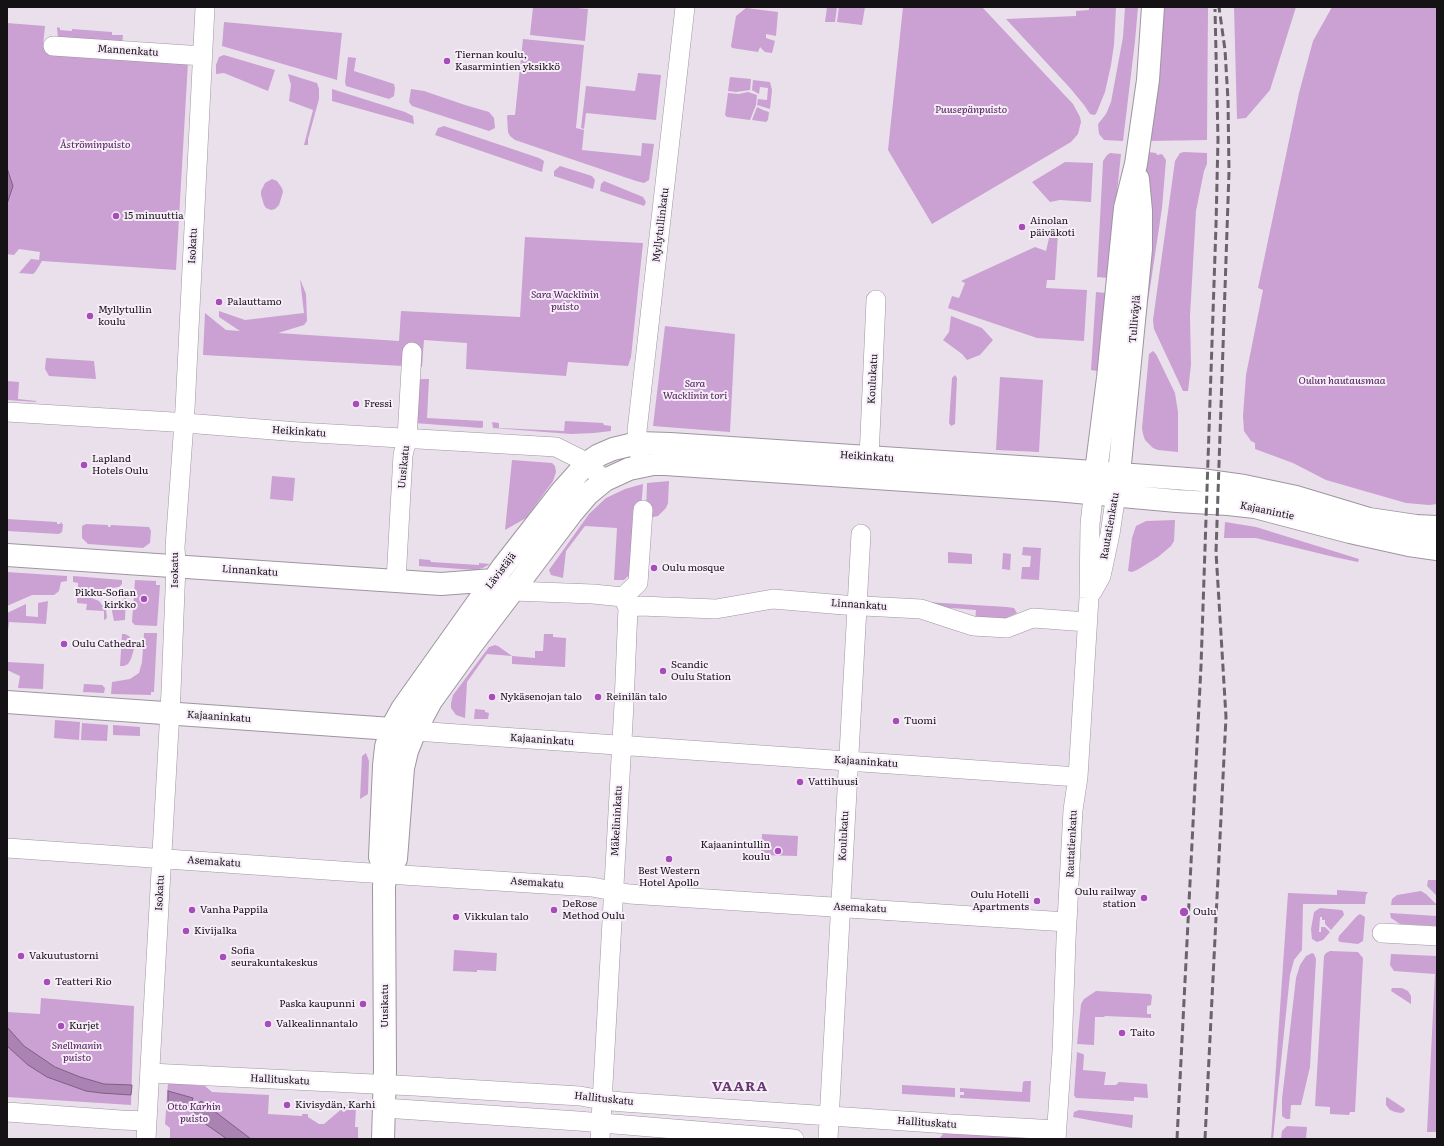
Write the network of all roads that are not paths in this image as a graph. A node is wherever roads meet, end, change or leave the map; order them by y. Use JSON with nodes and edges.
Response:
{"nodes":[{"id":1,"x":205,"y":7,"type":"edge"},
{"id":2,"x":685,"y":7,"type":"edge"},
{"id":3,"x":1153,"y":7,"type":"edge"},
{"id":4,"x":53,"y":46,"type":"dead end"},
{"id":5,"x":203,"y":56,"type":"junction"},
{"id":6,"x":1136,"y":164,"type":"junction"},
{"id":7,"x":876,"y":300,"type":"dead end"},
{"id":8,"x":412,"y":352,"type":"dead end"},
{"id":9,"x":7,"y":412,"type":"edge"},
{"id":10,"x":184,"y":423,"type":"junction"},
{"id":11,"x":407,"y":438,"type":"junction"},
{"id":12,"x":638,"y":443,"type":"junction"},
{"id":13,"x":869,"y":458,"type":"junction"},
{"id":14,"x":587,"y":464,"type":"junction"},
{"id":15,"x":641,"y":466,"type":"junction"},
{"id":16,"x":1096,"y":472,"type":"junction"},
{"id":17,"x":1119,"y":474,"type":"junction"},
{"id":18,"x":605,"y":480,"type":"junction"},
{"id":19,"x":1093,"y":494,"type":"junction"},
{"id":20,"x":1116,"y":496,"type":"junction"},
{"id":21,"x":643,"y":510,"type":"dead end"},
{"id":22,"x":1437,"y":527,"type":"edge"},
{"id":23,"x":860,"y":534,"type":"dead end"},
{"id":24,"x":1437,"y":549,"type":"edge"},
{"id":25,"x":7,"y":555,"type":"edge"},
{"id":26,"x":176,"y":565,"type":"junction"},
{"id":27,"x":494,"y":580,"type":"junction"},
{"id":28,"x":396,"y":581,"type":"junction"},
{"id":29,"x":441,"y":584,"type":"junction"},
{"id":30,"x":513,"y":591,"type":"junction"},
{"id":31,"x":1089,"y":598,"type":"junction"},
{"id":32,"x":625,"y":603,"type":"junction"},
{"id":33,"x":856,"y":606,"type":"junction"},
{"id":34,"x":471,"y":612,"type":"junction"},
{"id":35,"x":1086,"y":622,"type":"junction"},
{"id":36,"x":473,"y":643,"type":"junction"},
{"id":37,"x":7,"y":702,"type":"edge"},
{"id":38,"x":169,"y":713,"type":"junction"},
{"id":39,"x":391,"y":729,"type":"junction"},
{"id":40,"x":415,"y":731,"type":"junction"},
{"id":41,"x":622,"y":746,"type":"junction"},
{"id":42,"x":848,"y":761,"type":"junction"},
{"id":43,"x":1078,"y":777,"type":"junction"},
{"id":44,"x":7,"y":848,"type":"edge"},
{"id":45,"x":162,"y":859,"type":"junction"},
{"id":46,"x":386,"y":874,"type":"junction"},
{"id":47,"x":614,"y":891,"type":"junction"},
{"id":48,"x":841,"y":907,"type":"junction"},
{"id":49,"x":1067,"y":922,"type":"junction"},
{"id":50,"x":1382,"y":933,"type":"dead end"},
{"id":51,"x":1437,"y":936,"type":"edge"},
{"id":52,"x":150,"y":1078,"type":"junction"},
{"id":53,"x":384,"y":1085,"type":"junction"},
{"id":54,"x":602,"y":1100,"type":"junction"},
{"id":55,"x":384,"y":1108,"type":"junction"},
{"id":56,"x":7,"y":1112,"type":"edge"},
{"id":57,"x":830,"y":1116,"type":"junction"},
{"id":58,"x":146,"y":1130,"type":"edge"},
{"id":59,"x":600,"y":1131,"type":"edge"},
{"id":60,"x":1057,"y":1134,"type":"edge"},
{"id":61,"x":382,"y":1139,"type":"edge"},
{"id":62,"x":794,"y":1139,"type":"edge"},
{"id":63,"x":828,"y":1139,"type":"edge"}],
"edges":[{"from":1,"to":5,"type":"street","name":"Isokatu"},
{"from":2,"to":12,"type":"street","name":"Myllytullinkatu"},
{"from":3,"to":6,"type":"main road","name":"Tulliväylä"},
{"from":4,"to":5,"type":"street","name":"Mannenkatu"},
{"from":5,"to":10,"type":"street","name":"Isokatu"},
{"from":6,"to":16,"type":"main road","name":"Tulliväylä"},
{"from":6,"to":17,"type":"main road","name":"Tulliväylä"},
{"from":7,"to":13,"type":"street","name":"Koulukatu"},
{"from":8,"to":11,"type":"street","name":"Uusikatu"},
{"from":9,"to":10,"type":"street","name":"Heikinkatu"},
{"from":10,"to":11,"type":"street","name":"Heikinkatu"},
{"from":10,"to":26,"type":"street","name":"Isokatu"},
{"from":11,"to":14,"type":"street","name":"Heikinkatu"},
{"from":11,"to":28,"type":"street","name":"Uusikatu"},
{"from":12,"to":13,"type":"main road","name":"Heikinkatu"},
{"from":12,"to":14,"type":"main road","name":"Lävistäjä"},
{"from":12,"to":15,"type":"street","name":"Myllytullinkatu"},
{"from":13,"to":16,"type":"main road","name":"Heikinkatu"},
{"from":14,"to":18,"type":"street","name":"Heikinkatu"},
{"from":14,"to":27,"type":"main road","name":"Lävistäjä"},
{"from":15,"to":18,"type":"main road"},
{"from":15,"to":19,"type":"main road"},
{"from":16,"to":17,"type":"main road","name":"Kajaanintie"},
{"from":16,"to":19,"type":"street","name":"Rautatienkatu"},
{"from":17,"to":20,"type":"street","name":"Rautatienkatu"},
{"from":17,"to":22,"type":"main road","name":"Kajaanintie"},
{"from":18,"to":30,"type":"main road"},
{"from":19,"to":20,"type":"main road","name":"Kajaanintie"},
{"from":19,"to":31,"type":"street","name":"Rautatienkatu"},
{"from":20,"to":24,"type":"main road","name":"Kajaanintie"},
{"from":20,"to":31,"type":"street","name":"Rautatienkatu"},
{"from":21,"to":32,"type":"street"},
{"from":23,"to":33,"type":"street","name":"Koulukatu"},
{"from":25,"to":26,"type":"main road","name":"Linnankatu"},
{"from":26,"to":28,"type":"main road","name":"Linnankatu"},
{"from":26,"to":38,"type":"street","name":"Isokatu"},
{"from":27,"to":29,"type":"main road","name":"Linnankatu"},
{"from":27,"to":34,"type":"main road","name":"Lävistäjä"},
{"from":28,"to":29,"type":"main road","name":"Linnankatu"},
{"from":29,"to":34,"type":"main road"},
{"from":30,"to":32,"type":"street","name":"Linnankatu"},
{"from":30,"to":36,"type":"main road"},
{"from":31,"to":35,"type":"street","name":"Rautatienkatu"},
{"from":32,"to":33,"type":"street","name":"Linnankatu"},
{"from":32,"to":41,"type":"street","name":"Mäkelininkatu"},
{"from":33,"to":35,"type":"street","name":"Linnankatu"},
{"from":33,"to":42,"type":"street","name":"Koulukatu"},
{"from":34,"to":36,"type":"main road"},
{"from":34,"to":39,"type":"main road","name":"Lävistäjä"},
{"from":35,"to":43,"type":"street","name":"Rautatienkatu"},
{"from":36,"to":40,"type":"main road"},
{"from":37,"to":38,"type":"main road","name":"Kajaaninkatu"},
{"from":38,"to":39,"type":"main road","name":"Kajaaninkatu"},
{"from":38,"to":45,"type":"street","name":"Isokatu"},
{"from":39,"to":40,"type":"main road","name":"Kajaaninkatu"},
{"from":39,"to":46,"type":"main road","name":"Uusikatu"},
{"from":40,"to":41,"type":"street","name":"Kajaaninkatu"},
{"from":40,"to":46,"type":"main road","name":"Uusikatu"},
{"from":41,"to":42,"type":"street","name":"Kajaaninkatu"},
{"from":41,"to":47,"type":"street","name":"Mäkelininkatu"},
{"from":42,"to":43,"type":"street","name":"Kajaaninkatu"},
{"from":42,"to":48,"type":"street","name":"Koulukatu"},
{"from":43,"to":49,"type":"street","name":"Rautatienkatu"},
{"from":44,"to":45,"type":"street","name":"Asemakatu"},
{"from":45,"to":46,"type":"street","name":"Asemakatu"},
{"from":45,"to":52,"type":"street","name":"Isokatu"},
{"from":46,"to":47,"type":"street","name":"Asemakatu"},
{"from":46,"to":53,"type":"main road","name":"Uusikatu"},
{"from":47,"to":48,"type":"street","name":"Asemakatu"},
{"from":47,"to":54,"type":"street","name":"Mäkelininkatu"},
{"from":48,"to":49,"type":"street","name":"Asemakatu"},
{"from":48,"to":57,"type":"street","name":"Koulukatu"},
{"from":49,"to":60,"type":"street","name":"Rautatienkatu"},
{"from":50,"to":51,"type":"street"},
{"from":52,"to":53,"type":"street","name":"Hallituskatu"},
{"from":52,"to":58,"type":"street"},
{"from":53,"to":54,"type":"street","name":"Hallituskatu"},
{"from":53,"to":55,"type":"main road","name":"Uusikatu"},
{"from":54,"to":57,"type":"street","name":"Hallituskatu"},
{"from":54,"to":59,"type":"street","name":"Mäkelininkatu"},
{"from":55,"to":59,"type":"street"},
{"from":55,"to":61,"type":"main road","name":"Uusikatu"},
{"from":56,"to":58,"type":"street"},
{"from":57,"to":60,"type":"street","name":"Hallituskatu"},
{"from":57,"to":63,"type":"street","name":"Koulukatu"},
{"from":59,"to":62,"type":"street"}]}
